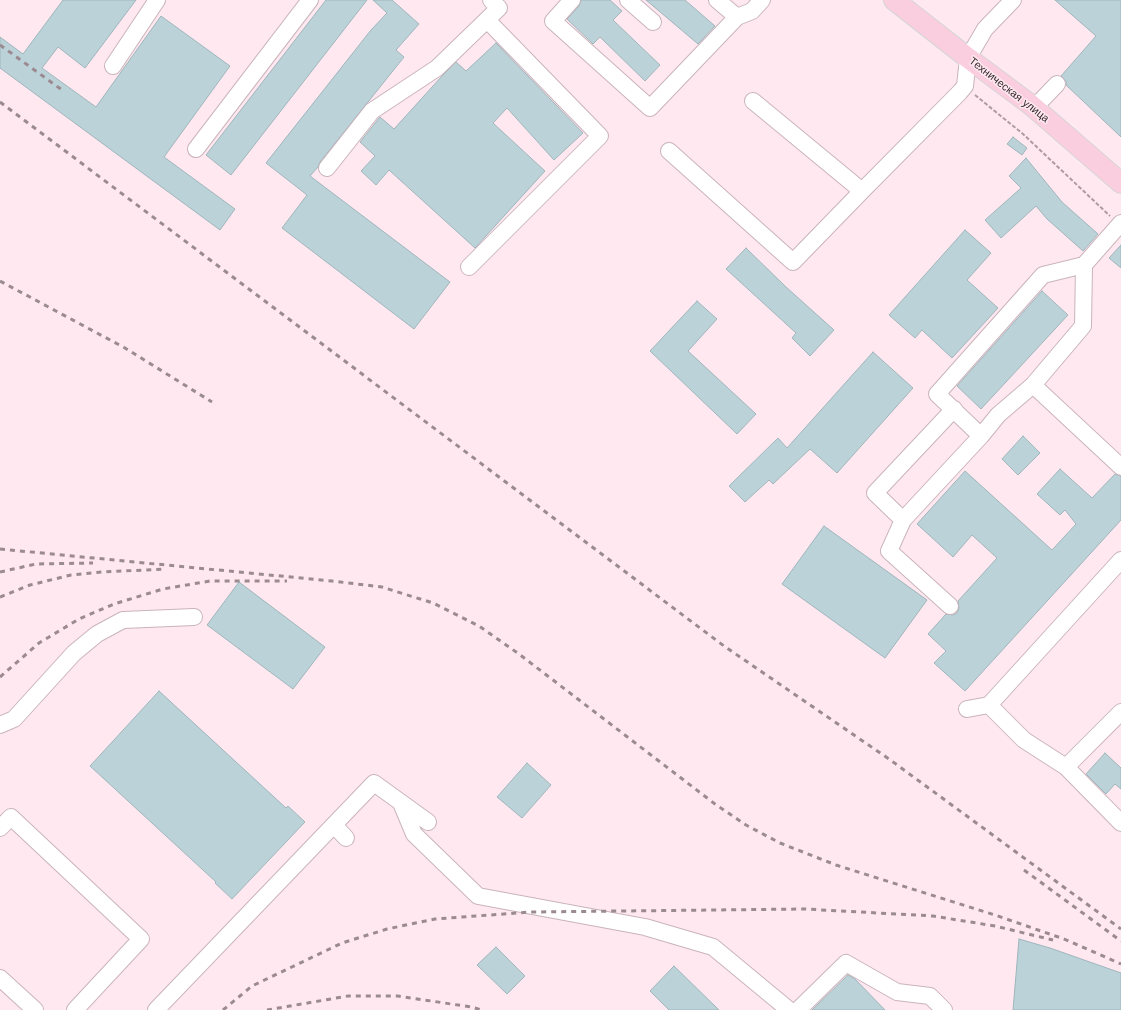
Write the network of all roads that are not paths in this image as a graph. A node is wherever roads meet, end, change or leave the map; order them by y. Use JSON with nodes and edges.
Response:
{"nodes":[{"id":1,"x":156,"y":0,"type":"edge"},
{"id":2,"x":310,"y":0,"type":"edge"},
{"id":3,"x":491,"y":0,"type":"edge"},
{"id":4,"x":572,"y":0,"type":"edge"},
{"id":5,"x":628,"y":0,"type":"edge"},
{"id":6,"x":717,"y":0,"type":"edge"},
{"id":7,"x":762,"y":0,"type":"edge"},
{"id":8,"x":894,"y":0,"type":"edge"},
{"id":9,"x":1013,"y":0,"type":"edge"},
{"id":10,"x":737,"y":17,"type":"junction"},
{"id":11,"x":487,"y":20,"type":"junction"},
{"id":12,"x":653,"y":22,"type":"dead end"},
{"id":13,"x":968,"y":58,"type":"junction"},
{"id":14,"x":113,"y":66,"type":"dead end"},
{"id":15,"x":1057,"y":84,"type":"dead end"},
{"id":16,"x":753,"y":101,"type":"dead end"},
{"id":17,"x":1034,"y":108,"type":"junction"},
{"id":18,"x":196,"y":148,"type":"dead end"},
{"id":19,"x":669,"y":151,"type":"dead end"},
{"id":20,"x":327,"y":168,"type":"dead end"},
{"id":21,"x":1121,"y":183,"type":"edge"},
{"id":22,"x":862,"y":191,"type":"junction"},
{"id":23,"x":1120,"y":224,"type":"edge"},
{"id":24,"x":1084,"y":265,"type":"junction"},
{"id":25,"x":469,"y":267,"type":"dead end"},
{"id":26,"x":1034,"y":385,"type":"junction"},
{"id":27,"x":954,"y":410,"type":"junction"},
{"id":28,"x":981,"y":436,"type":"junction"},
{"id":29,"x":1121,"y":467,"type":"edge"},
{"id":30,"x":903,"y":520,"type":"junction"},
{"id":31,"x":1121,"y":560,"type":"edge"},
{"id":32,"x":950,"y":606,"type":"dead end"},
{"id":33,"x":194,"y":617,"type":"dead end"},
{"id":34,"x":989,"y":705,"type":"junction"},
{"id":35,"x":967,"y":709,"type":"dead end"},
{"id":36,"x":1121,"y":712,"type":"edge"},
{"id":37,"x":0,"y":725,"type":"edge"},
{"id":38,"x":1066,"y":767,"type":"junction"},
{"id":39,"x":401,"y":803,"type":"junction"},
{"id":40,"x":428,"y":822,"type":"dead end"},
{"id":41,"x":1121,"y":823,"type":"edge"},
{"id":42,"x":334,"y":825,"type":"junction"},
{"id":43,"x":0,"y":828,"type":"edge"},
{"id":44,"x":346,"y":838,"type":"dead end"},
{"id":45,"x":0,"y":978,"type":"edge"},
{"id":46,"x":35,"y":1010,"type":"edge"},
{"id":47,"x":75,"y":1010,"type":"edge"},
{"id":48,"x":156,"y":1010,"type":"edge"},
{"id":49,"x":789,"y":1010,"type":"edge"},
{"id":50,"x":798,"y":1010,"type":"edge"},
{"id":51,"x":944,"y":1010,"type":"edge"}],
"edges":[{"from":1,"to":14,"type":"lane"},
{"from":2,"to":18,"type":"lane"},
{"from":3,"to":11,"type":"lane"},
{"from":4,"to":10,"type":"lane"},
{"from":5,"to":12,"type":"lane"},
{"from":6,"to":10,"type":"lane"},
{"from":7,"to":10,"type":"lane"},
{"from":8,"to":13,"type":"main road","name":"Техническая улица"},
{"from":9,"to":13,"type":"lane"},
{"from":11,"to":20,"type":"lane"},
{"from":11,"to":25,"type":"lane"},
{"from":13,"to":17,"type":"main road","name":"Техническая улица"},
{"from":13,"to":22,"type":"lane"},
{"from":15,"to":17,"type":"lane"},
{"from":16,"to":22,"type":"lane"},
{"from":17,"to":21,"type":"main road","name":"Техническая улица"},
{"from":19,"to":22,"type":"lane"},
{"from":23,"to":24,"type":"lane"},
{"from":24,"to":26,"type":"lane"},
{"from":24,"to":27,"type":"lane"},
{"from":26,"to":28,"type":"lane"},
{"from":26,"to":29,"type":"lane"},
{"from":27,"to":28,"type":"lane"},
{"from":27,"to":30,"type":"lane"},
{"from":28,"to":30,"type":"lane"},
{"from":30,"to":32,"type":"lane"},
{"from":31,"to":34,"type":"lane"},
{"from":33,"to":37,"type":"lane"},
{"from":34,"to":35,"type":"lane"},
{"from":34,"to":38,"type":"lane"},
{"from":36,"to":38,"type":"lane"},
{"from":38,"to":41,"type":"lane"},
{"from":39,"to":40,"type":"lane"},
{"from":39,"to":42,"type":"lane"},
{"from":39,"to":49,"type":"lane"},
{"from":42,"to":44,"type":"lane"},
{"from":42,"to":48,"type":"lane"},
{"from":43,"to":47,"type":"lane"},
{"from":45,"to":46,"type":"lane"},
{"from":50,"to":51,"type":"lane"}]}
